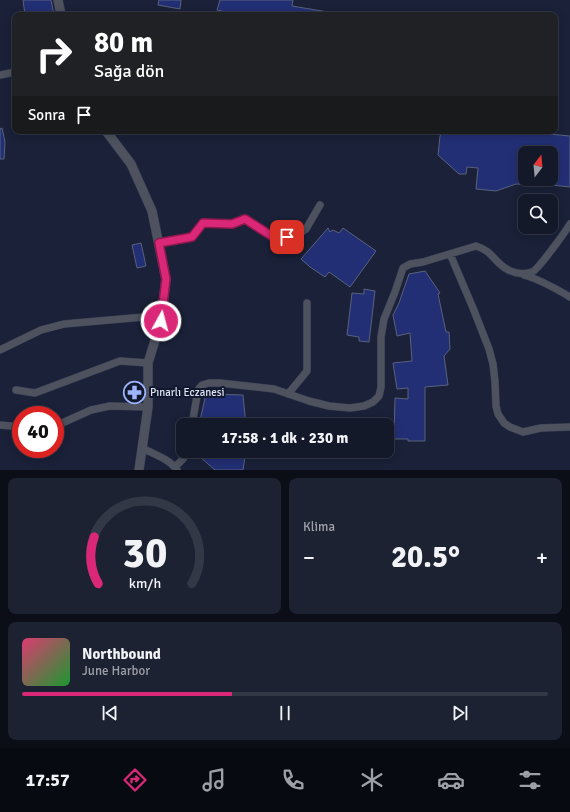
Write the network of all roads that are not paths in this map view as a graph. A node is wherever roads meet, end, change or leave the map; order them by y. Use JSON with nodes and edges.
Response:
{"nodes":[{"id":1,"x":58,"y":0,"type":"edge"},
{"id":2,"x":60,"y":12,"type":"edge"},
{"id":3,"x":12,"y":73,"type":"edge"},
{"id":4,"x":0,"y":75,"type":"edge"},
{"id":5,"x":108,"y":134,"type":"edge"},
{"id":6,"x":320,"y":205,"type":"dead end"},
{"id":7,"x":570,"y":224,"type":"edge"},
{"id":8,"x":159,"y":243,"type":"junction"},
{"id":9,"x":450,"y":254,"type":"junction"},
{"id":10,"x":522,"y":274,"type":"junction"},
{"id":11,"x":570,"y":297,"type":"edge"},
{"id":12,"x":307,"y":303,"type":"dead end"},
{"id":13,"x":161,"y":321,"type":"junction"},
{"id":14,"x":0,"y":350,"type":"edge"},
{"id":15,"x":148,"y":363,"type":"junction"},
{"id":16,"x":16,"y":390,"type":"dead end"},
{"id":17,"x":288,"y":394,"type":"junction"},
{"id":18,"x":148,"y":407,"type":"junction"},
{"id":19,"x":193,"y":418,"type":"edge"},
{"id":20,"x":64,"y":422,"type":"edge"},
{"id":21,"x":0,"y":425,"type":"edge"},
{"id":22,"x":12,"y":426,"type":"edge"},
{"id":23,"x":570,"y":427,"type":"edge"},
{"id":24,"x":142,"y":448,"type":"junction"},
{"id":25,"x":183,"y":458,"type":"edge"},
{"id":26,"x":176,"y":468,"type":"edge"},
{"id":27,"x":139,"y":470,"type":"edge"}],
"edges":[{"from":1,"to":2,"type":"street"},
{"from":3,"to":4,"type":"street"},
{"from":5,"to":8,"type":"street"},
{"from":6,"to":8,"type":"street"},
{"from":7,"to":10,"type":"street"},
{"from":8,"to":13,"type":"street"},
{"from":9,"to":10,"type":"street"},
{"from":9,"to":17,"type":"street"},
{"from":9,"to":23,"type":"street"},
{"from":10,"to":11,"type":"street"},
{"from":12,"to":17,"type":"street"},
{"from":13,"to":14,"type":"street"},
{"from":13,"to":15,"type":"street"},
{"from":15,"to":16,"type":"street"},
{"from":15,"to":18,"type":"street"},
{"from":17,"to":19,"type":"street"},
{"from":18,"to":20,"type":"street"},
{"from":18,"to":24,"type":"street"},
{"from":21,"to":22,"type":"street"},
{"from":24,"to":26,"type":"street"},
{"from":24,"to":27,"type":"street"},
{"from":25,"to":26,"type":"street"}]}
